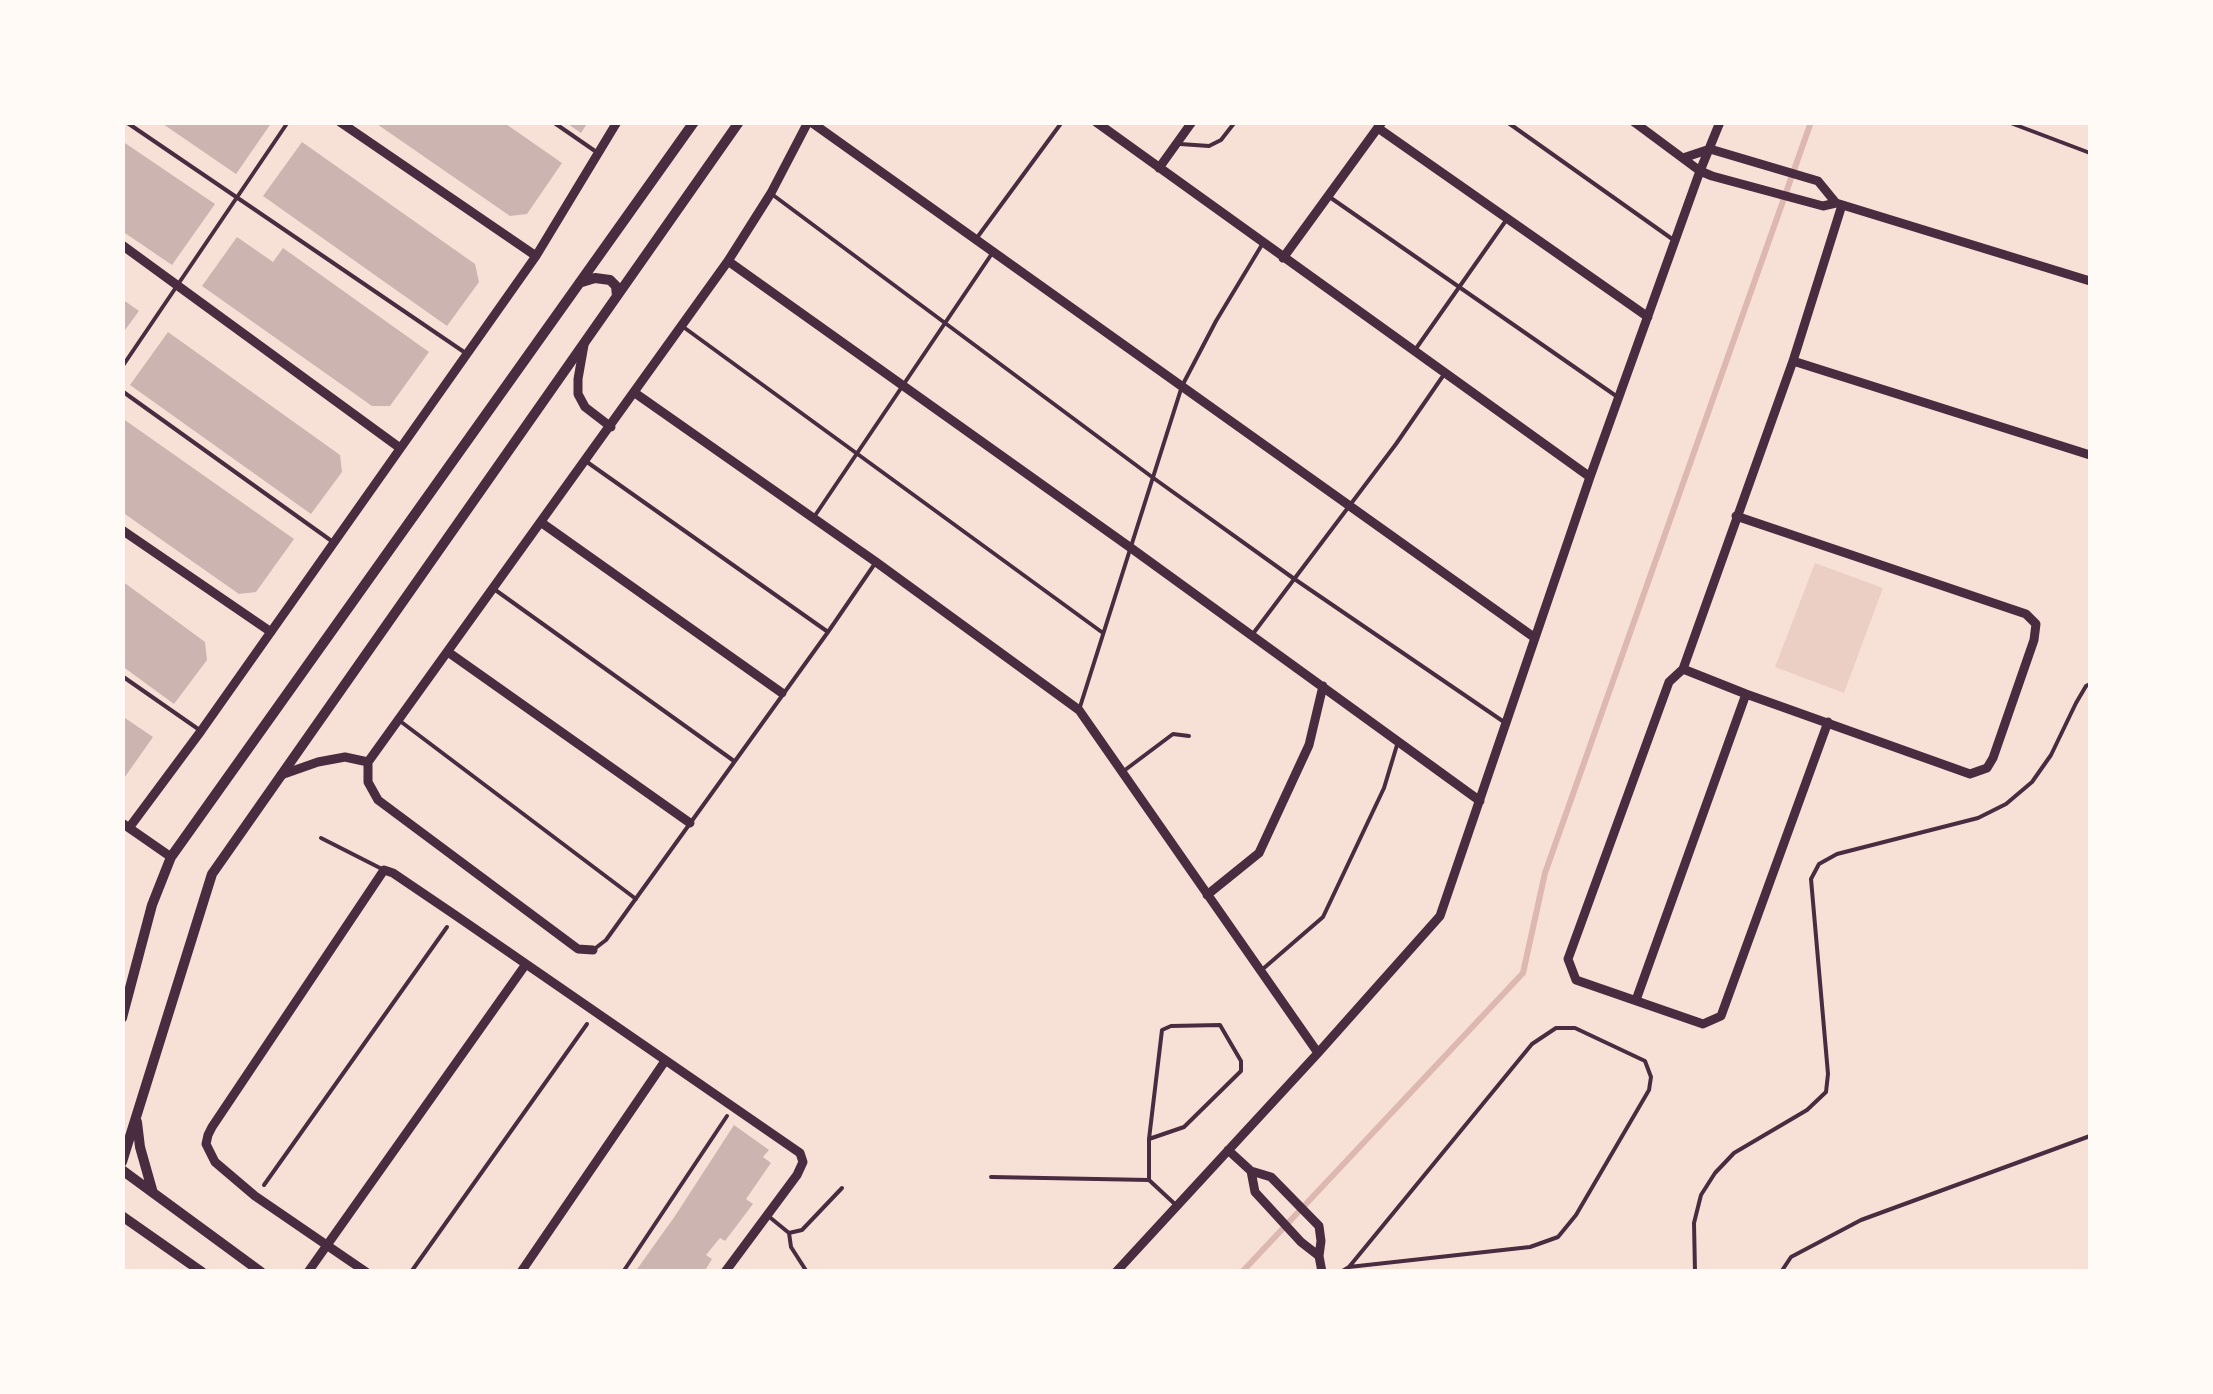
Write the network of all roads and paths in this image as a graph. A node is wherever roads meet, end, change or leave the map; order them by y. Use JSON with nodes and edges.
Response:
{"nodes":[{"id":1,"x":126,"y":122,"type":"edge"},
{"id":2,"x":288,"y":122,"type":"edge"},
{"id":3,"x":340,"y":122,"type":"edge"},
{"id":4,"x":553,"y":122,"type":"edge"},
{"id":5,"x":617,"y":122,"type":"edge"},
{"id":6,"x":694,"y":122,"type":"edge"},
{"id":7,"x":739,"y":122,"type":"edge"},
{"id":8,"x":809,"y":122,"type":"edge"},
{"id":9,"x":1062,"y":122,"type":"edge"},
{"id":10,"x":1096,"y":122,"type":"edge"},
{"id":11,"x":1192,"y":122,"type":"edge"},
{"id":12,"x":1235,"y":122,"type":"edge"},
{"id":13,"x":1507,"y":122,"type":"edge"},
{"id":14,"x":1634,"y":122,"type":"edge"},
{"id":15,"x":1720,"y":122,"type":"edge"},
{"id":16,"x":2008,"y":122,"type":"edge"},
{"id":17,"x":1380,"y":125,"type":"edge"},
{"id":18,"x":1177,"y":144,"type":"junction"},
{"id":19,"x":1710,"y":149,"type":"junction"},
{"id":20,"x":2090,"y":153,"type":"edge"},
{"id":21,"x":599,"y":154,"type":"junction"},
{"id":22,"x":1683,"y":158,"type":"junction"},
{"id":23,"x":1160,"y":168,"type":"junction"},
{"id":24,"x":1700,"y":171,"type":"junction"},
{"id":25,"x":770,"y":193,"type":"junction"},
{"id":26,"x":238,"y":196,"type":"junction"},
{"id":27,"x":1328,"y":196,"type":"junction"},
{"id":28,"x":1840,"y":204,"type":"junction"},
{"id":29,"x":1507,"y":218,"type":"junction"},
{"id":30,"x":976,"y":240,"type":"junction"},
{"id":31,"x":1675,"y":241,"type":"junction"},
{"id":32,"x":1263,"y":243,"type":"junction"},
{"id":33,"x":122,"y":245,"type":"edge"},
{"id":34,"x":993,"y":252,"type":"junction"},
{"id":35,"x":536,"y":256,"type":"junction"},
{"id":36,"x":1284,"y":258,"type":"junction"},
{"id":37,"x":728,"y":261,"type":"junction"},
{"id":38,"x":2090,"y":281,"type":"edge"},
{"id":39,"x":581,"y":282,"type":"junction"},
{"id":40,"x":178,"y":284,"type":"junction"},
{"id":41,"x":1459,"y":287,"type":"junction"},
{"id":42,"x":617,"y":296,"type":"junction"},
{"id":43,"x":1648,"y":317,"type":"junction"},
{"id":44,"x":944,"y":324,"type":"junction"},
{"id":45,"x":682,"y":326,"type":"junction"},
{"id":46,"x":584,"y":342,"type":"junction"},
{"id":47,"x":1414,"y":351,"type":"junction"},
{"id":48,"x":467,"y":354,"type":"junction"},
{"id":49,"x":1793,"y":361,"type":"junction"},
{"id":50,"x":122,"y":366,"type":"edge"},
{"id":51,"x":1445,"y":373,"type":"junction"},
{"id":52,"x":902,"y":386,"type":"junction"},
{"id":53,"x":1182,"y":386,"type":"junction"},
{"id":54,"x":122,"y":391,"type":"edge"},
{"id":55,"x":636,"y":393,"type":"junction"},
{"id":56,"x":1618,"y":398,"type":"junction"},
{"id":57,"x":611,"y":427,"type":"junction"},
{"id":58,"x":400,"y":448,"type":"junction"},
{"id":59,"x":858,"y":452,"type":"junction"},
{"id":60,"x":2090,"y":454,"type":"edge"},
{"id":61,"x":586,"y":462,"type":"junction"},
{"id":62,"x":1590,"y":477,"type":"junction"},
{"id":63,"x":1152,"y":478,"type":"junction"},
{"id":64,"x":1348,"y":507,"type":"junction"},
{"id":65,"x":1736,"y":516,"type":"junction"},
{"id":66,"x":814,"y":518,"type":"junction"},
{"id":67,"x":542,"y":523,"type":"junction"},
{"id":68,"x":122,"y":530,"type":"edge"},
{"id":69,"x":333,"y":542,"type":"junction"},
{"id":70,"x":1131,"y":548,"type":"junction"},
{"id":71,"x":876,"y":562,"type":"junction"},
{"id":72,"x":1293,"y":578,"type":"junction"},
{"id":73,"x":494,"y":589,"type":"junction"},
{"id":74,"x":270,"y":632,"type":"junction"},
{"id":75,"x":828,"y":632,"type":"junction"},
{"id":76,"x":1102,"y":632,"type":"junction"},
{"id":77,"x":1252,"y":635,"type":"junction"},
{"id":78,"x":1535,"y":638,"type":"junction"},
{"id":79,"x":448,"y":652,"type":"junction"},
{"id":80,"x":1683,"y":669,"type":"junction"},
{"id":81,"x":122,"y":676,"type":"edge"},
{"id":82,"x":2090,"y":684,"type":"edge"},
{"id":83,"x":1322,"y":686,"type":"junction"},
{"id":84,"x":782,"y":694,"type":"junction"},
{"id":85,"x":1746,"y":694,"type":"junction"},
{"id":86,"x":1079,"y":710,"type":"junction"},
{"id":87,"x":398,"y":720,"type":"junction"},
{"id":88,"x":1828,"y":722,"type":"junction"},
{"id":89,"x":1508,"y":724,"type":"junction"},
{"id":90,"x":200,"y":732,"type":"junction"},
{"id":91,"x":1189,"y":736,"type":"dead end"},
{"id":92,"x":1398,"y":741,"type":"junction"},
{"id":93,"x":734,"y":761,"type":"junction"},
{"id":94,"x":368,"y":762,"type":"junction"},
{"id":95,"x":1121,"y":773,"type":"junction"},
{"id":96,"x":281,"y":775,"type":"junction"},
{"id":97,"x":1480,"y":801,"type":"junction"},
{"id":98,"x":690,"y":823,"type":"junction"},
{"id":99,"x":126,"y":826,"type":"edge"},
{"id":100,"x":321,"y":838,"type":"dead end"},
{"id":101,"x":171,"y":857,"type":"junction"},
{"id":102,"x":384,"y":870,"type":"junction"},
{"id":103,"x":1207,"y":895,"type":"junction"},
{"id":104,"x":636,"y":899,"type":"junction"},
{"id":105,"x":456,"y":915,"type":"junction"},
{"id":106,"x":593,"y":950,"type":"joint"},
{"id":107,"x":526,"y":964,"type":"junction"},
{"id":108,"x":1260,"y":971,"type":"junction"},
{"id":109,"x":1636,"y":1000,"type":"junction"},
{"id":110,"x":595,"y":1011,"type":"junction"},
{"id":111,"x":122,"y":1018,"type":"edge"},
{"id":112,"x":1318,"y":1053,"type":"junction"},
{"id":113,"x":665,"y":1060,"type":"junction"},
{"id":114,"x":732,"y":1108,"type":"junction"},
{"id":115,"x":136,"y":1111,"type":"junction"},
{"id":116,"x":2090,"y":1136,"type":"edge"},
{"id":117,"x":1150,"y":1139,"type":"junction"},
{"id":118,"x":1228,"y":1150,"type":"junction"},
{"id":119,"x":122,"y":1162,"type":"edge"},
{"id":120,"x":122,"y":1170,"type":"edge"},
{"id":121,"x":1251,"y":1171,"type":"junction"},
{"id":122,"x":991,"y":1177,"type":"dead end"},
{"id":123,"x":1149,"y":1180,"type":"junction"},
{"id":124,"x":842,"y":1188,"type":"dead end"},
{"id":125,"x":154,"y":1192,"type":"junction"},
{"id":126,"x":255,"y":1196,"type":"junction"},
{"id":127,"x":1177,"y":1206,"type":"junction"},
{"id":128,"x":767,"y":1215,"type":"junction"},
{"id":129,"x":122,"y":1216,"type":"edge"},
{"id":130,"x":789,"y":1233,"type":"junction"},
{"id":131,"x":326,"y":1244,"type":"junction"},
{"id":132,"x":1319,"y":1256,"type":"junction"},
{"id":133,"x":1349,"y":1267,"type":"junction"},
{"id":134,"x":202,"y":1272,"type":"edge"},
{"id":135,"x":260,"y":1272,"type":"edge"},
{"id":136,"x":308,"y":1272,"type":"edge"},
{"id":137,"x":366,"y":1272,"type":"edge"},
{"id":138,"x":411,"y":1272,"type":"edge"},
{"id":139,"x":521,"y":1272,"type":"edge"},
{"id":140,"x":623,"y":1272,"type":"edge"},
{"id":141,"x":725,"y":1272,"type":"edge"},
{"id":142,"x":807,"y":1272,"type":"edge"},
{"id":143,"x":1116,"y":1272,"type":"edge"},
{"id":144,"x":1322,"y":1272,"type":"edge"},
{"id":145,"x":1341,"y":1272,"type":"edge"},
{"id":146,"x":1695,"y":1272,"type":"edge"},
{"id":147,"x":1781,"y":1272,"type":"edge"}],
"edges":[{"from":1,"to":26,"type":"lane"},
{"from":2,"to":26,"type":"lane"},
{"from":3,"to":35,"type":"street"},
{"from":4,"to":21,"type":"lane"},
{"from":5,"to":21,"type":"street"},
{"from":6,"to":39,"type":"street"},
{"from":7,"to":42,"type":"street"},
{"from":8,"to":25,"type":"street"},
{"from":8,"to":30,"type":"street"},
{"from":9,"to":30,"type":"lane"},
{"from":10,"to":23,"type":"street"},
{"from":11,"to":18,"type":"street"},
{"from":12,"to":18,"type":"lane"},
{"from":13,"to":31,"type":"lane"},
{"from":14,"to":22,"type":"street"},
{"from":15,"to":19,"type":"street"},
{"from":16,"to":20,"type":"lane"},
{"from":17,"to":27,"type":"street"},
{"from":17,"to":29,"type":"street"},
{"from":18,"to":23,"type":"street"},
{"from":19,"to":22,"type":"street"},
{"from":19,"to":24,"type":"street"},
{"from":19,"to":28,"type":"street"},
{"from":21,"to":35,"type":"street"},
{"from":22,"to":24,"type":"street"},
{"from":23,"to":32,"type":"street"},
{"from":24,"to":28,"type":"street"},
{"from":24,"to":31,"type":"street"},
{"from":25,"to":37,"type":"street"},
{"from":25,"to":44,"type":"lane"},
{"from":26,"to":40,"type":"lane"},
{"from":26,"to":48,"type":"lane"},
{"from":27,"to":36,"type":"street"},
{"from":27,"to":41,"type":"lane"},
{"from":28,"to":38,"type":"street"},
{"from":28,"to":49,"type":"street"},
{"from":29,"to":41,"type":"lane"},
{"from":29,"to":43,"type":"street"},
{"from":30,"to":34,"type":"street"},
{"from":31,"to":43,"type":"street"},
{"from":32,"to":36,"type":"street"},
{"from":32,"to":53,"type":"lane"},
{"from":33,"to":40,"type":"street"},
{"from":34,"to":44,"type":"lane"},
{"from":34,"to":53,"type":"street"},
{"from":35,"to":48,"type":"street"},
{"from":36,"to":47,"type":"street"},
{"from":37,"to":45,"type":"street"},
{"from":37,"to":52,"type":"street"},
{"from":39,"to":42,"type":"street"},
{"from":39,"to":101,"type":"street"},
{"from":40,"to":50,"type":"lane"},
{"from":40,"to":58,"type":"street"},
{"from":41,"to":47,"type":"lane"},
{"from":41,"to":56,"type":"lane"},
{"from":42,"to":46,"type":"street"},
{"from":43,"to":56,"type":"street"},
{"from":44,"to":52,"type":"lane"},
{"from":44,"to":63,"type":"lane"},
{"from":45,"to":55,"type":"street"},
{"from":45,"to":59,"type":"lane"},
{"from":46,"to":57,"type":"street"},
{"from":46,"to":96,"type":"street"},
{"from":47,"to":51,"type":"street"},
{"from":48,"to":58,"type":"street"},
{"from":49,"to":60,"type":"street"},
{"from":49,"to":65,"type":"street"},
{"from":51,"to":62,"type":"street"},
{"from":51,"to":64,"type":"lane"},
{"from":52,"to":59,"type":"lane"},
{"from":52,"to":70,"type":"street"},
{"from":53,"to":63,"type":"lane"},
{"from":53,"to":64,"type":"street"},
{"from":54,"to":69,"type":"lane"},
{"from":55,"to":57,"type":"street"},
{"from":55,"to":66,"type":"street"},
{"from":56,"to":62,"type":"street"},
{"from":57,"to":61,"type":"street"},
{"from":58,"to":69,"type":"street"},
{"from":59,"to":66,"type":"lane"},
{"from":59,"to":76,"type":"lane"},
{"from":61,"to":67,"type":"street"},
{"from":61,"to":75,"type":"lane"},
{"from":62,"to":78,"type":"street"},
{"from":63,"to":70,"type":"lane"},
{"from":63,"to":72,"type":"lane"},
{"from":64,"to":72,"type":"lane"},
{"from":64,"to":78,"type":"street"},
{"from":65,"to":80,"type":"street"},
{"from":65,"to":88,"type":"street"},
{"from":66,"to":71,"type":"street"},
{"from":67,"to":73,"type":"street"},
{"from":67,"to":84,"type":"street"},
{"from":68,"to":74,"type":"street"},
{"from":69,"to":74,"type":"street"},
{"from":70,"to":76,"type":"lane"},
{"from":70,"to":77,"type":"street"},
{"from":71,"to":75,"type":"lane"},
{"from":71,"to":86,"type":"street"},
{"from":72,"to":77,"type":"lane"},
{"from":72,"to":89,"type":"lane"},
{"from":73,"to":79,"type":"street"},
{"from":73,"to":93,"type":"lane"},
{"from":74,"to":90,"type":"street"},
{"from":75,"to":84,"type":"lane"},
{"from":76,"to":86,"type":"lane"},
{"from":77,"to":83,"type":"street"},
{"from":78,"to":89,"type":"street"},
{"from":79,"to":87,"type":"street"},
{"from":79,"to":98,"type":"street"},
{"from":80,"to":85,"type":"street"},
{"from":80,"to":109,"type":"street"},
{"from":81,"to":90,"type":"lane"},
{"from":82,"to":146,"type":"lane"},
{"from":83,"to":92,"type":"street"},
{"from":83,"to":103,"type":"street"},
{"from":84,"to":93,"type":"lane"},
{"from":85,"to":88,"type":"street"},
{"from":85,"to":109,"type":"street"},
{"from":86,"to":95,"type":"street"},
{"from":87,"to":94,"type":"street"},
{"from":87,"to":104,"type":"lane"},
{"from":88,"to":109,"type":"street"},
{"from":89,"to":97,"type":"street"},
{"from":90,"to":99,"type":"street"},
{"from":91,"to":95,"type":"lane"},
{"from":92,"to":97,"type":"street"},
{"from":92,"to":108,"type":"lane"},
{"from":93,"to":98,"type":"lane"},
{"from":94,"to":96,"type":"street"},
{"from":94,"to":106,"type":"street"},
{"from":95,"to":103,"type":"street"},
{"from":96,"to":115,"type":"street"},
{"from":97,"to":112,"type":"street"},
{"from":98,"to":104,"type":"lane"},
{"from":99,"to":101,"type":"street"},
{"from":100,"to":102,"type":"lane"},
{"from":101,"to":111,"type":"street"},
{"from":102,"to":105,"type":"street"},
{"from":102,"to":126,"type":"street"},
{"from":103,"to":108,"type":"street"},
{"from":104,"to":106,"type":"lane"},
{"from":105,"to":107,"type":"street"},
{"from":105,"to":126,"type":"path"},
{"from":107,"to":110,"type":"street"},
{"from":107,"to":131,"type":"street"},
{"from":108,"to":112,"type":"street"},
{"from":110,"to":113,"type":"street"},
{"from":110,"to":138,"type":"path"},
{"from":112,"to":118,"type":"street"},
{"from":113,"to":114,"type":"street"},
{"from":113,"to":139,"type":"street"},
{"from":114,"to":128,"type":"street"},
{"from":114,"to":140,"type":"path"},
{"from":115,"to":119,"type":"street"},
{"from":115,"to":125,"type":"street"},
{"from":116,"to":147,"type":"lane"},
{"from":117,"to":117,"type":"lane"},
{"from":117,"to":123,"type":"lane"},
{"from":118,"to":121,"type":"street"},
{"from":118,"to":127,"type":"street"},
{"from":120,"to":125,"type":"street"},
{"from":121,"to":132,"type":"street"},
{"from":121,"to":132,"type":"street"},
{"from":122,"to":123,"type":"lane"},
{"from":123,"to":127,"type":"lane"},
{"from":124,"to":130,"type":"lane"},
{"from":125,"to":135,"type":"street"},
{"from":126,"to":131,"type":"street"},
{"from":127,"to":143,"type":"street"},
{"from":128,"to":130,"type":"lane"},
{"from":128,"to":141,"type":"street"},
{"from":129,"to":134,"type":"street"},
{"from":130,"to":142,"type":"lane"},
{"from":131,"to":136,"type":"street"},
{"from":131,"to":137,"type":"street"},
{"from":132,"to":144,"type":"street"},
{"from":133,"to":133,"type":"lane"},
{"from":133,"to":145,"type":"lane"}]}
